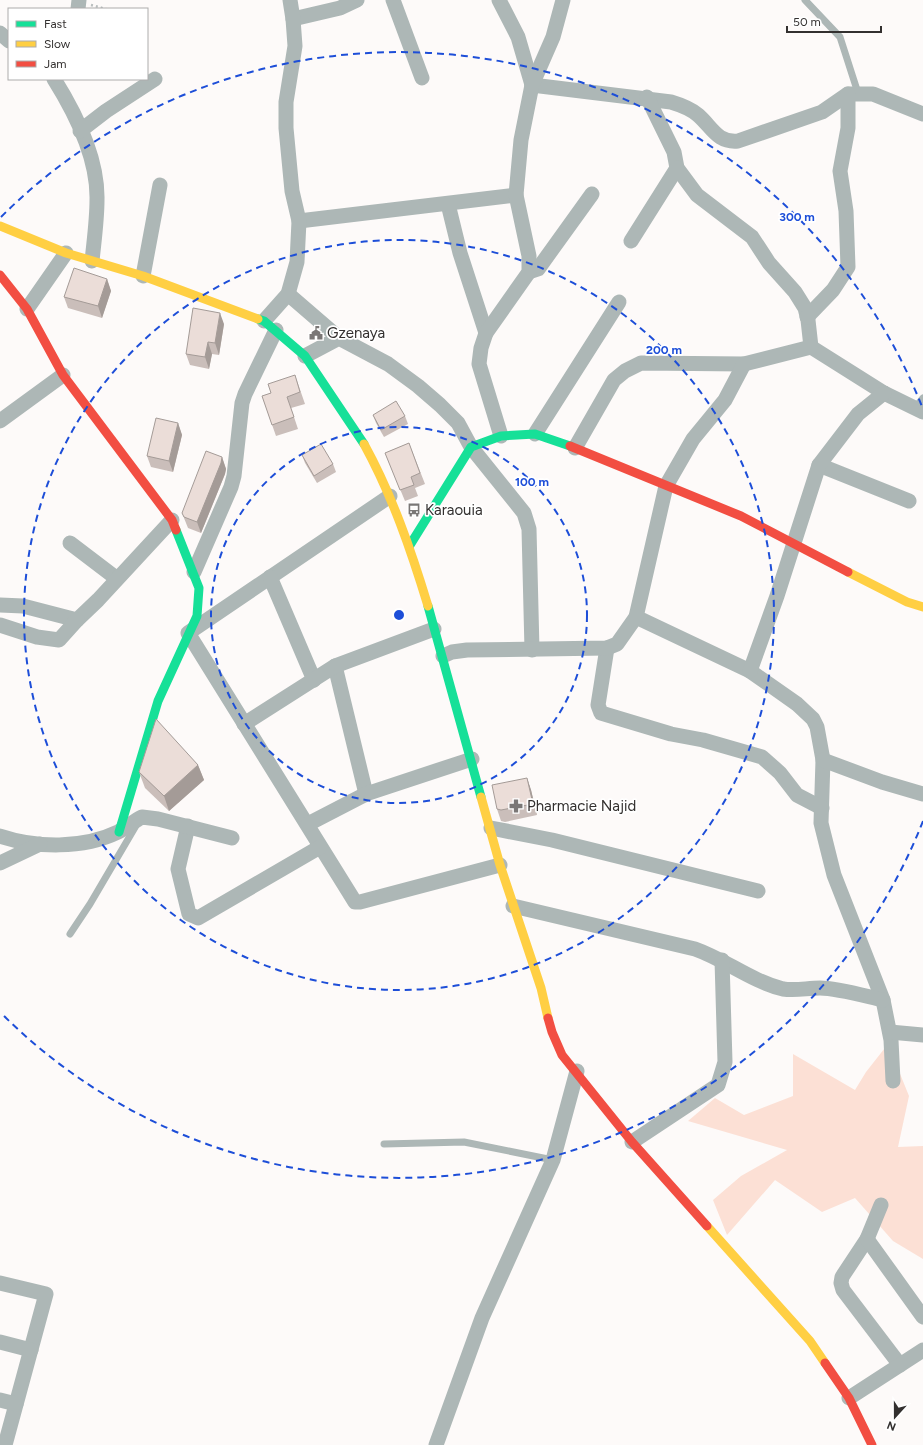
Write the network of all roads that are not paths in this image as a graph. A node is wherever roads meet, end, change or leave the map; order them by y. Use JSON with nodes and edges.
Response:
{"nodes":[{"id":1,"x":290,"y":0,"type":"edge"},
{"id":2,"x":357,"y":0,"type":"edge"},
{"id":3,"x":394,"y":0,"type":"edge"},
{"id":4,"x":499,"y":0,"type":"edge"},
{"id":5,"x":563,"y":0,"type":"edge"},
{"id":6,"x":805,"y":0,"type":"edge"},
{"id":7,"x":293,"y":19,"type":"junction"},
{"id":8,"x":0,"y":33,"type":"edge"},
{"id":9,"x":8,"y":40,"type":"edge"},
{"id":10,"x":422,"y":78,"type":"dead end"},
{"id":11,"x":155,"y":79,"type":"dead end"},
{"id":12,"x":55,"y":80,"type":"edge"},
{"id":13,"x":532,"y":85,"type":"junction"},
{"id":14,"x":853,"y":93,"type":"junction"},
{"id":15,"x":647,"y":97,"type":"junction"},
{"id":16,"x":923,"y":114,"type":"edge"},
{"id":17,"x":80,"y":131,"type":"junction"},
{"id":18,"x":677,"y":168,"type":"junction"},
{"id":19,"x":160,"y":186,"type":"dead end"},
{"id":20,"x":592,"y":194,"type":"dead end"},
{"id":21,"x":516,"y":195,"type":"junction"},
{"id":22,"x":448,"y":204,"type":"junction"},
{"id":23,"x":298,"y":221,"type":"junction"},
{"id":24,"x":0,"y":226,"type":"edge"},
{"id":25,"x":631,"y":241,"type":"dead end"},
{"id":26,"x":66,"y":253,"type":"junction"},
{"id":27,"x":92,"y":261,"type":"junction"},
{"id":28,"x":528,"y":272,"type":"junction"},
{"id":29,"x":0,"y":275,"type":"edge"},
{"id":30,"x":143,"y":276,"type":"junction"},
{"id":31,"x":288,"y":294,"type":"junction"},
{"id":32,"x":620,"y":302,"type":"dead end"},
{"id":33,"x":27,"y":309,"type":"junction"},
{"id":34,"x":807,"y":316,"type":"junction"},
{"id":35,"x":264,"y":321,"type":"junction"},
{"id":36,"x":276,"y":330,"type":"junction"},
{"id":37,"x":486,"y":333,"type":"junction"},
{"id":38,"x":339,"y":338,"type":"junction"},
{"id":39,"x":811,"y":347,"type":"junction"},
{"id":40,"x":305,"y":356,"type":"junction"},
{"id":41,"x":744,"y":364,"type":"junction"},
{"id":42,"x":63,"y":375,"type":"junction"},
{"id":43,"x":884,"y":392,"type":"junction"},
{"id":44,"x":920,"y":406,"type":"edge"},
{"id":45,"x":0,"y":420,"type":"edge"},
{"id":46,"x":535,"y":434,"type":"junction"},
{"id":47,"x":501,"y":436,"type":"junction"},
{"id":48,"x":472,"y":447,"type":"junction"},
{"id":49,"x":575,"y":448,"type":"junction"},
{"id":50,"x":820,"y":465,"type":"junction"},
{"id":51,"x":666,"y":486,"type":"junction"},
{"id":52,"x":390,"y":496,"type":"junction"},
{"id":53,"x":909,"y":501,"type":"dead end"},
{"id":54,"x":172,"y":520,"type":"junction"},
{"id":55,"x":70,"y":543,"type":"dead end"},
{"id":56,"x":793,"y":543,"type":"junction"},
{"id":57,"x":410,"y":545,"type":"junction"},
{"id":58,"x":194,"y":572,"type":"junction"},
{"id":59,"x":270,"y":577,"type":"junction"},
{"id":60,"x":116,"y":578,"type":"junction"},
{"id":61,"x":0,"y":605,"type":"edge"},
{"id":62,"x":923,"y":607,"type":"edge"},
{"id":63,"x":636,"y":617,"type":"junction"},
{"id":64,"x":77,"y":620,"type":"junction"},
{"id":65,"x":0,"y":625,"type":"edge"},
{"id":66,"x":434,"y":629,"type":"junction"},
{"id":67,"x":188,"y":633,"type":"junction"},
{"id":68,"x":607,"y":648,"type":"junction"},
{"id":69,"x":532,"y":650,"type":"junction"},
{"id":70,"x":443,"y":656,"type":"junction"},
{"id":71,"x":336,"y":666,"type":"junction"},
{"id":72,"x":750,"y":672,"type":"junction"},
{"id":73,"x":314,"y":680,"type":"junction"},
{"id":74,"x":244,"y":724,"type":"junction"},
{"id":75,"x":472,"y":760,"type":"junction"},
{"id":76,"x":823,"y":760,"type":"junction"},
{"id":77,"x":366,"y":794,"type":"junction"},
{"id":78,"x":923,"y":794,"type":"edge"},
{"id":79,"x":822,"y":808,"type":"junction"},
{"id":80,"x":142,"y":817,"type":"junction"},
{"id":81,"x":308,"y":824,"type":"junction"},
{"id":82,"x":188,"y":826,"type":"junction"},
{"id":83,"x":491,"y":828,"type":"junction"},
{"id":84,"x":119,"y":832,"type":"junction"},
{"id":85,"x":0,"y":836,"type":"edge"},
{"id":86,"x":232,"y":838,"type":"dead end"},
{"id":87,"x":40,"y":844,"type":"junction"},
{"id":88,"x":320,"y":847,"type":"junction"},
{"id":89,"x":0,"y":863,"type":"edge"},
{"id":90,"x":500,"y":865,"type":"junction"},
{"id":91,"x":758,"y":891,"type":"dead end"},
{"id":92,"x":513,"y":906,"type":"junction"},
{"id":93,"x":70,"y":934,"type":"dead end"},
{"id":94,"x":722,"y":960,"type":"junction"},
{"id":95,"x":883,"y":1000,"type":"junction"},
{"id":96,"x":890,"y":1032,"type":"junction"},
{"id":97,"x":923,"y":1035,"type":"edge"},
{"id":98,"x":577,"y":1071,"type":"junction"},
{"id":99,"x":893,"y":1081,"type":"dead end"},
{"id":100,"x":632,"y":1142,"type":"junction"},
{"id":101,"x":384,"y":1144,"type":"dead end"},
{"id":102,"x":553,"y":1160,"type":"junction"},
{"id":103,"x":880,"y":1205,"type":"dead end"},
{"id":104,"x":867,"y":1239,"type":"junction"},
{"id":105,"x":0,"y":1283,"type":"edge"},
{"id":106,"x":923,"y":1317,"type":"edge"},
{"id":107,"x":0,"y":1342,"type":"edge"},
{"id":108,"x":31,"y":1350,"type":"junction"},
{"id":109,"x":923,"y":1350,"type":"edge"},
{"id":110,"x":900,"y":1365,"type":"junction"},
{"id":111,"x":849,"y":1398,"type":"junction"},
{"id":112,"x":0,"y":1400,"type":"edge"},
{"id":113,"x":16,"y":1404,"type":"junction"},
{"id":114,"x":5,"y":1445,"type":"edge"},
{"id":115,"x":436,"y":1445,"type":"edge"},
{"id":116,"x":872,"y":1445,"type":"edge"}],
"edges":[{"from":1,"to":7,"type":"street"},
{"from":2,"to":7,"type":"street"},
{"from":3,"to":10,"type":"street"},
{"from":4,"to":13,"type":"street"},
{"from":5,"to":13,"type":"street"},
{"from":6,"to":14,"type":"lane"},
{"from":7,"to":23,"type":"street"},
{"from":8,"to":9,"type":"street"},
{"from":11,"to":17,"type":"street"},
{"from":12,"to":17,"type":"street"},
{"from":13,"to":15,"type":"street"},
{"from":13,"to":21,"type":"street"},
{"from":14,"to":15,"type":"street"},
{"from":14,"to":16,"type":"street"},
{"from":14,"to":34,"type":"street"},
{"from":15,"to":18,"type":"street"},
{"from":17,"to":27,"type":"street"},
{"from":18,"to":25,"type":"street"},
{"from":18,"to":34,"type":"street"},
{"from":19,"to":30,"type":"street"},
{"from":20,"to":28,"type":"street"},
{"from":21,"to":22,"type":"street"},
{"from":21,"to":28,"type":"street"},
{"from":22,"to":23,"type":"street"},
{"from":22,"to":37,"type":"street"},
{"from":23,"to":31,"type":"street"},
{"from":24,"to":26,"type":"street"},
{"from":26,"to":27,"type":"street"},
{"from":26,"to":33,"type":"street"},
{"from":27,"to":30,"type":"street"},
{"from":28,"to":37,"type":"street"},
{"from":29,"to":33,"type":"street"},
{"from":30,"to":35,"type":"street"},
{"from":31,"to":35,"type":"street"},
{"from":31,"to":38,"type":"street"},
{"from":32,"to":46,"type":"street"},
{"from":33,"to":42,"type":"street"},
{"from":34,"to":39,"type":"street"},
{"from":35,"to":36,"type":"street"},
{"from":36,"to":40,"type":"street"},
{"from":36,"to":58,"type":"street"},
{"from":37,"to":47,"type":"street"},
{"from":38,"to":40,"type":"street"},
{"from":38,"to":48,"type":"street"},
{"from":39,"to":41,"type":"street"},
{"from":39,"to":43,"type":"street"},
{"from":40,"to":52,"type":"street"},
{"from":41,"to":49,"type":"street"},
{"from":41,"to":51,"type":"street"},
{"from":42,"to":45,"type":"street"},
{"from":42,"to":54,"type":"street"},
{"from":43,"to":44,"type":"street"},
{"from":43,"to":50,"type":"street"},
{"from":46,"to":47,"type":"street"},
{"from":46,"to":49,"type":"street"},
{"from":47,"to":48,"type":"street"},
{"from":48,"to":57,"type":"street"},
{"from":48,"to":69,"type":"street"},
{"from":49,"to":51,"type":"street"},
{"from":50,"to":53,"type":"street"},
{"from":50,"to":56,"type":"street"},
{"from":51,"to":56,"type":"street"},
{"from":51,"to":63,"type":"street"},
{"from":52,"to":57,"type":"street"},
{"from":52,"to":59,"type":"street"},
{"from":54,"to":58,"type":"street"},
{"from":54,"to":60,"type":"street"},
{"from":55,"to":60,"type":"street"},
{"from":56,"to":62,"type":"street"},
{"from":56,"to":72,"type":"street"},
{"from":57,"to":66,"type":"street"},
{"from":58,"to":67,"type":"street"},
{"from":59,"to":67,"type":"street"},
{"from":59,"to":73,"type":"street"},
{"from":60,"to":64,"type":"street"},
{"from":61,"to":64,"type":"street"},
{"from":63,"to":68,"type":"street"},
{"from":63,"to":72,"type":"street"},
{"from":64,"to":65,"type":"street"},
{"from":66,"to":70,"type":"street"},
{"from":66,"to":71,"type":"street"},
{"from":67,"to":74,"type":"street"},
{"from":67,"to":84,"type":"street"},
{"from":68,"to":69,"type":"street"},
{"from":68,"to":79,"type":"street"},
{"from":69,"to":70,"type":"street"},
{"from":70,"to":75,"type":"street"},
{"from":71,"to":73,"type":"street"},
{"from":71,"to":77,"type":"street"},
{"from":72,"to":76,"type":"street"},
{"from":73,"to":74,"type":"street"},
{"from":74,"to":81,"type":"street"},
{"from":75,"to":77,"type":"street"},
{"from":75,"to":83,"type":"street"},
{"from":76,"to":78,"type":"street"},
{"from":76,"to":79,"type":"street"},
{"from":77,"to":81,"type":"street"},
{"from":79,"to":95,"type":"street"},
{"from":80,"to":82,"type":"street"},
{"from":80,"to":84,"type":"street"},
{"from":80,"to":93,"type":"lane"},
{"from":81,"to":88,"type":"street"},
{"from":82,"to":86,"type":"street"},
{"from":82,"to":88,"type":"street"},
{"from":83,"to":90,"type":"street"},
{"from":83,"to":91,"type":"street"},
{"from":84,"to":87,"type":"street"},
{"from":85,"to":87,"type":"street"},
{"from":87,"to":89,"type":"street"},
{"from":88,"to":90,"type":"street"},
{"from":90,"to":92,"type":"street"},
{"from":92,"to":94,"type":"street"},
{"from":92,"to":98,"type":"street"},
{"from":94,"to":95,"type":"street"},
{"from":94,"to":100,"type":"street"},
{"from":95,"to":96,"type":"street"},
{"from":96,"to":97,"type":"street"},
{"from":96,"to":99,"type":"street"},
{"from":98,"to":100,"type":"street"},
{"from":98,"to":102,"type":"street"},
{"from":100,"to":111,"type":"street"},
{"from":101,"to":102,"type":"lane"},
{"from":102,"to":115,"type":"street"},
{"from":103,"to":104,"type":"street"},
{"from":104,"to":106,"type":"street"},
{"from":104,"to":110,"type":"street"},
{"from":105,"to":108,"type":"street"},
{"from":107,"to":108,"type":"street"},
{"from":108,"to":113,"type":"street"},
{"from":109,"to":110,"type":"street"},
{"from":110,"to":111,"type":"street"},
{"from":111,"to":116,"type":"street"},
{"from":112,"to":113,"type":"street"},
{"from":113,"to":114,"type":"street"}]}
